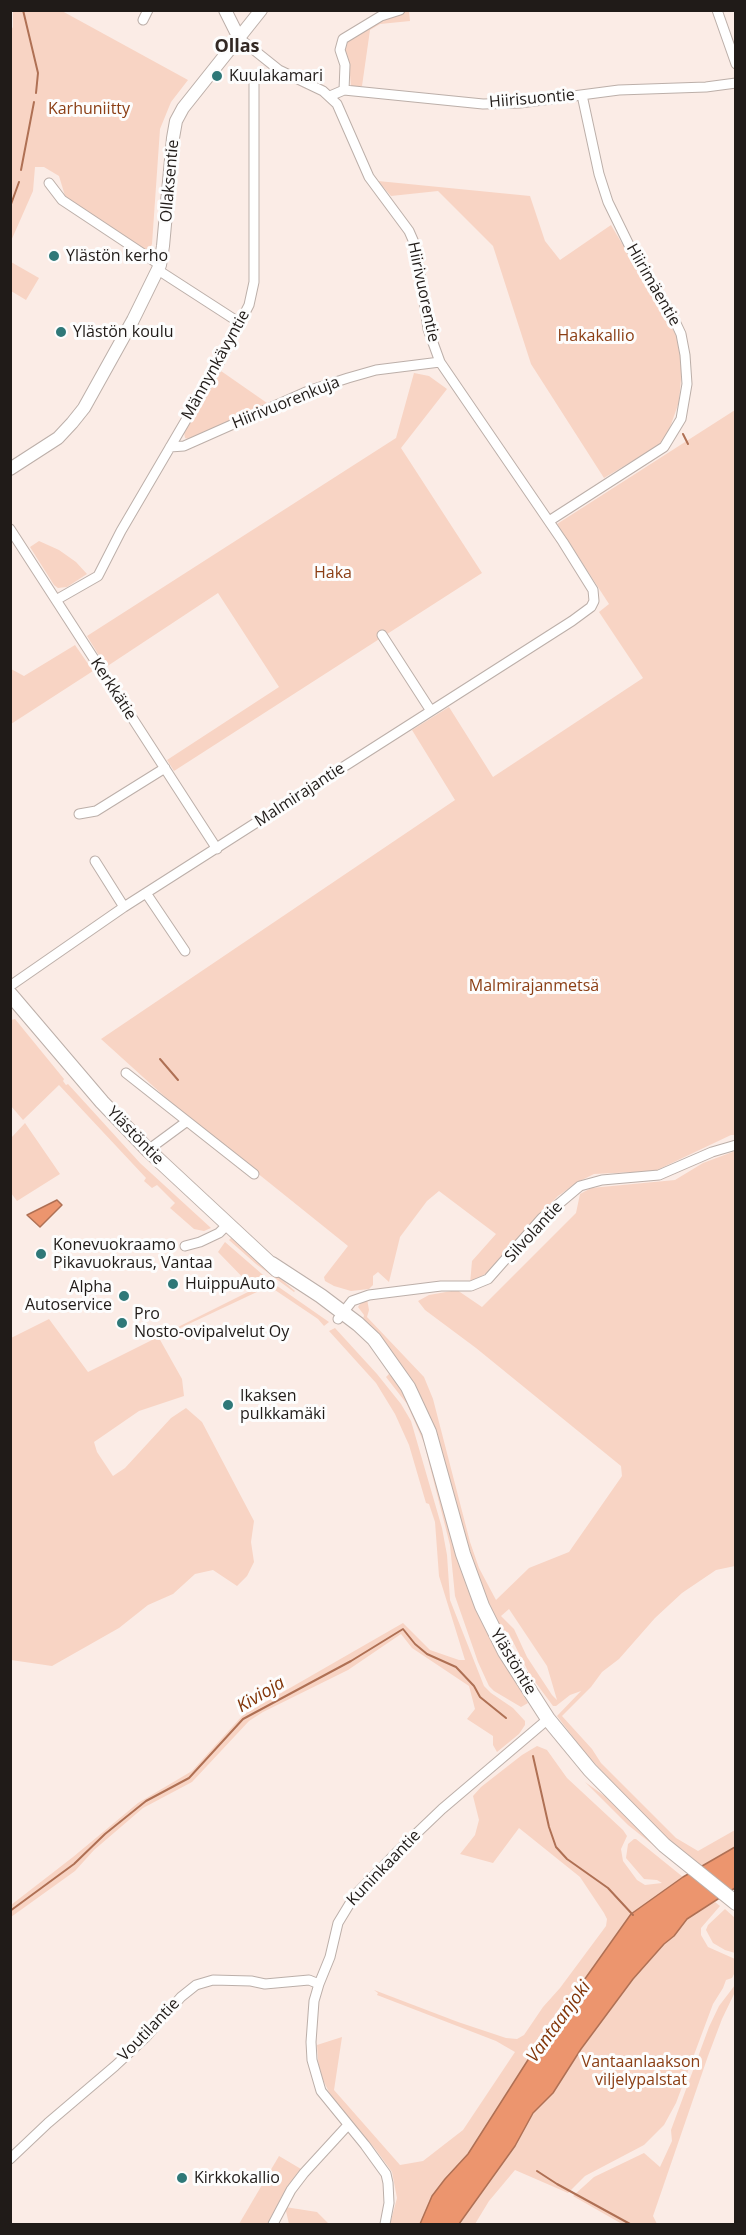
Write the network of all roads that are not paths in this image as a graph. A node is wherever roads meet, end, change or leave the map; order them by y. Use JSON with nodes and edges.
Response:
{"nodes":[{"id":1,"x":148,"y":10,"type":"edge"},
{"id":2,"x":225,"y":10,"type":"edge"},
{"id":3,"x":261,"y":10,"type":"edge"},
{"id":4,"x":400,"y":10,"type":"edge"},
{"id":5,"x":717,"y":10,"type":"edge"},
{"id":6,"x":143,"y":20,"type":"dead end"},
{"id":7,"x":239,"y":38,"type":"junction"},
{"id":8,"x":735,"y":64,"type":"edge"},
{"id":9,"x":735,"y":83,"type":"edge"},
{"id":10,"x":254,"y":84,"type":"dead end"},
{"id":11,"x":344,"y":90,"type":"junction"},
{"id":12,"x":582,"y":95,"type":"junction"},
{"id":13,"x":330,"y":96,"type":"junction"},
{"id":14,"x":49,"y":183,"type":"dead end"},
{"id":15,"x":159,"y":267,"type":"junction"},
{"id":16,"x":240,"y":323,"type":"junction"},
{"id":17,"x":440,"y":362,"type":"junction"},
{"id":18,"x":170,"y":447,"type":"junction"},
{"id":19,"x":10,"y":469,"type":"edge"},
{"id":20,"x":549,"y":521,"type":"junction"},
{"id":21,"x":10,"y":529,"type":"edge"},
{"id":22,"x":56,"y":600,"type":"junction"},
{"id":23,"x":591,"y":607,"type":"joint"},
{"id":24,"x":382,"y":635,"type":"dead end"},
{"id":25,"x":431,"y":711,"type":"junction"},
{"id":26,"x":165,"y":768,"type":"junction"},
{"id":27,"x":79,"y":813,"type":"dead end"},
{"id":28,"x":216,"y":849,"type":"junction"},
{"id":29,"x":94,"y":861,"type":"dead end"},
{"id":30,"x":146,"y":893,"type":"junction"},
{"id":31,"x":124,"y":907,"type":"junction"},
{"id":32,"x":185,"y":951,"type":"dead end"},
{"id":33,"x":10,"y":986,"type":"edge"},
{"id":34,"x":13,"y":1004,"type":"edge"},
{"id":35,"x":126,"y":1073,"type":"dead end"},
{"id":36,"x":186,"y":1122,"type":"junction"},
{"id":37,"x":735,"y":1145,"type":"edge"},
{"id":38,"x":148,"y":1150,"type":"junction"},
{"id":39,"x":254,"y":1174,"type":"dead end"},
{"id":40,"x":227,"y":1225,"type":"junction"},
{"id":41,"x":185,"y":1246,"type":"dead end"},
{"id":42,"x":340,"y":1315,"type":"junction"},
{"id":43,"x":548,"y":1719,"type":"junction"},
{"id":44,"x":735,"y":1903,"type":"edge"},
{"id":45,"x":319,"y":1984,"type":"junction"},
{"id":46,"x":348,"y":2126,"type":"junction"},
{"id":47,"x":10,"y":2159,"type":"edge"},
{"id":48,"x":273,"y":2224,"type":"edge"},
{"id":49,"x":385,"y":2224,"type":"edge"}],
"edges":[{"from":1,"to":6,"type":"street"},
{"from":2,"to":7,"type":"street"},
{"from":3,"to":7,"type":"street","name":"Ollaksentie"},
{"from":4,"to":11,"type":"street"},
{"from":5,"to":8,"type":"street"},
{"from":7,"to":13,"type":"street"},
{"from":7,"to":15,"type":"street","name":"Ollaksentie"},
{"from":9,"to":12,"type":"street","name":"Hiirisuontie"},
{"from":10,"to":16,"type":"street","name":"Männynkävyntie"},
{"from":11,"to":12,"type":"street","name":"Hiirisuontie"},
{"from":11,"to":13,"type":"street","name":"Hiirisuontie"},
{"from":12,"to":20,"type":"street","name":"Hiirimäentie"},
{"from":13,"to":17,"type":"street","name":"Hiirivuorentie"},
{"from":14,"to":15,"type":"street"},
{"from":15,"to":16,"type":"street"},
{"from":15,"to":19,"type":"street","name":"Ollaksentie"},
{"from":16,"to":18,"type":"street","name":"Männynkävyntie"},
{"from":17,"to":18,"type":"street","name":"Hiirivuorenkuja"},
{"from":17,"to":20,"type":"street","name":"Hiirivuorentie"},
{"from":18,"to":22,"type":"street","name":"Männynkävyntie"},
{"from":20,"to":23,"type":"street","name":"Hiirivuorentie"},
{"from":21,"to":22,"type":"street","name":"Kerkkätie"},
{"from":22,"to":26,"type":"street","name":"Kerkkätie"},
{"from":23,"to":25,"type":"street","name":"Malmirajantie"},
{"from":24,"to":25,"type":"street"},
{"from":25,"to":28,"type":"street","name":"Malmirajantie"},
{"from":26,"to":27,"type":"street"},
{"from":26,"to":28,"type":"street","name":"Kerkkätie"},
{"from":28,"to":30,"type":"street","name":"Malmirajantie"},
{"from":29,"to":31,"type":"street"},
{"from":30,"to":31,"type":"street","name":"Malmirajantie"},
{"from":30,"to":32,"type":"street"},
{"from":31,"to":33,"type":"street","name":"Malmirajantie"},
{"from":34,"to":38,"type":"main road","name":"Ylästöntie"},
{"from":35,"to":36,"type":"street"},
{"from":36,"to":38,"type":"street"},
{"from":36,"to":39,"type":"street"},
{"from":37,"to":42,"type":"street","name":"Silvolantie"},
{"from":38,"to":40,"type":"main road","name":"Ylästöntie"},
{"from":40,"to":41,"type":"street"},
{"from":40,"to":42,"type":"main road","name":"Ylästöntie"},
{"from":42,"to":43,"type":"main road","name":"Ylästöntie"},
{"from":43,"to":44,"type":"main road","name":"Ylästöntie"},
{"from":43,"to":45,"type":"street","name":"Kuninkaantie"},
{"from":45,"to":46,"type":"street","name":"Kuninkaantie"},
{"from":45,"to":47,"type":"street","name":"Voutilantie"},
{"from":46,"to":48,"type":"street"},
{"from":46,"to":49,"type":"street","name":"Kuninkaantie"}]}
